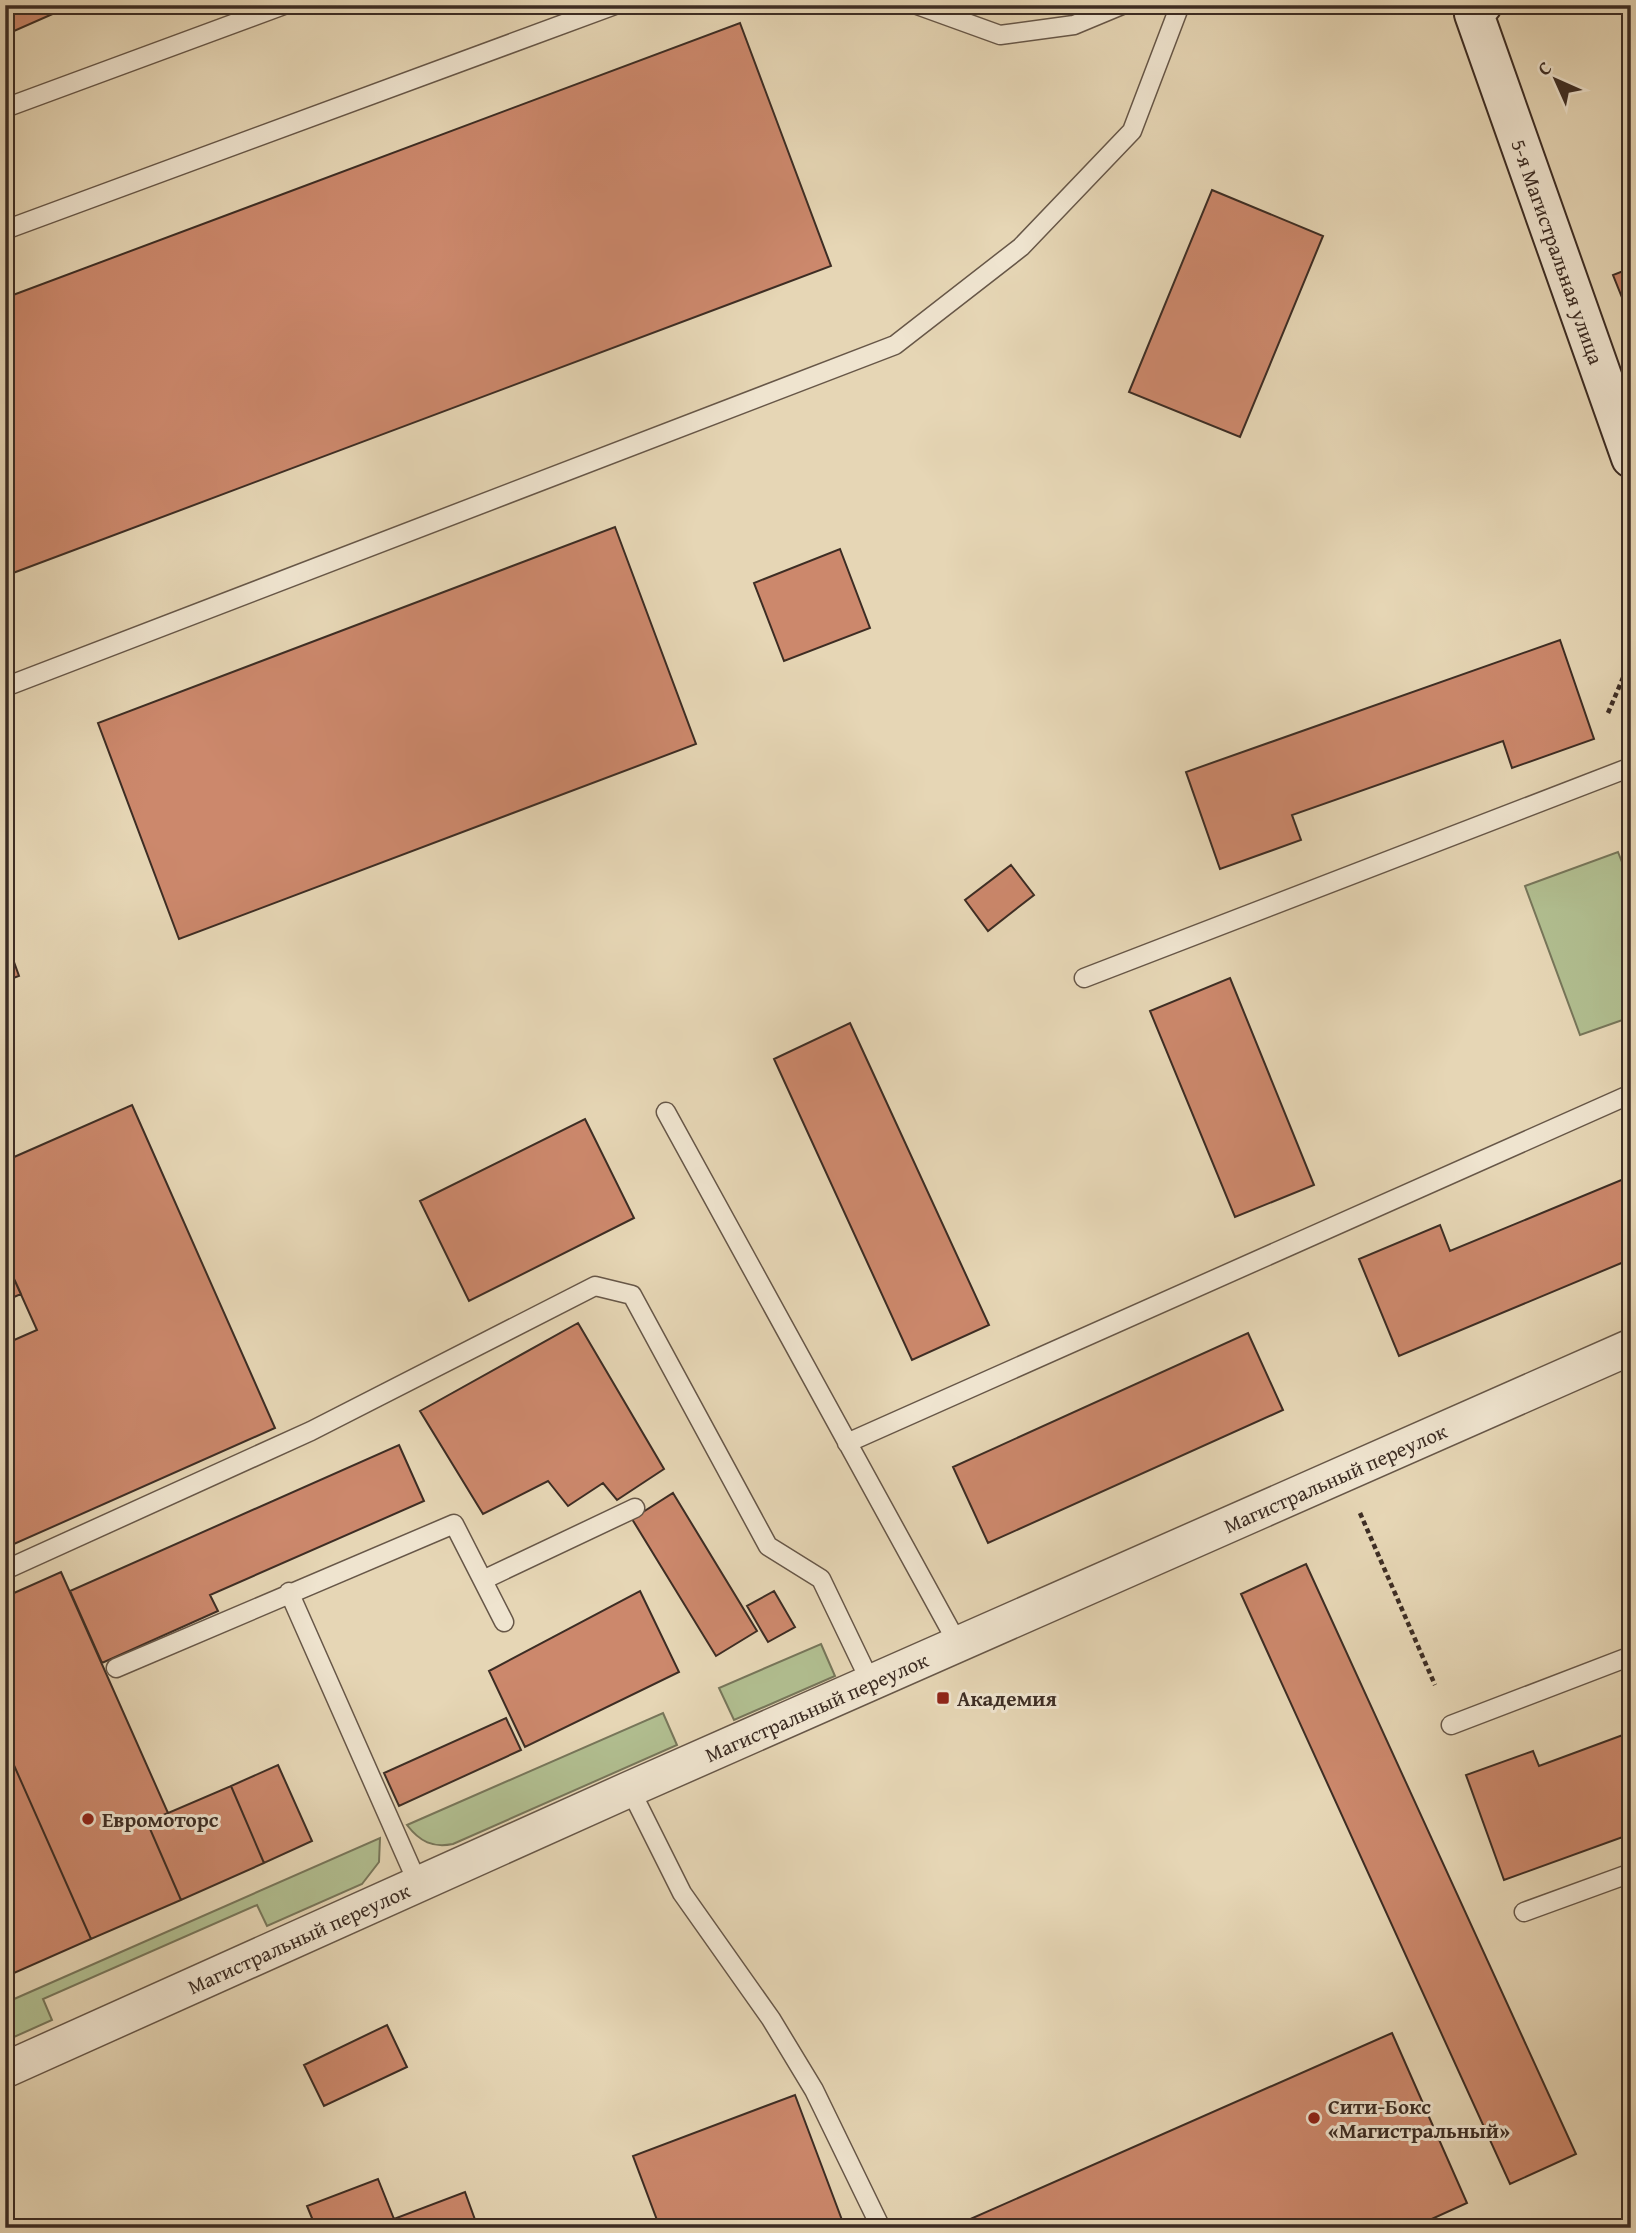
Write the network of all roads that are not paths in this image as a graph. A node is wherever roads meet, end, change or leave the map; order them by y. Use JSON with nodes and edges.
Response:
{"nodes":[{"id":1,"x":284,"y":5,"type":"edge"},
{"id":2,"x":615,"y":5,"type":"edge"},
{"id":3,"x":917,"y":5,"type":"edge"},
{"id":4,"x":1122,"y":5,"type":"edge"},
{"id":5,"x":1180,"y":5,"type":"edge"},
{"id":6,"x":1476,"y":8,"type":"edge"},
{"id":7,"x":5,"y":108,"type":"edge"},
{"id":8,"x":5,"y":230,"type":"edge"},
{"id":9,"x":1631,"y":458,"type":"edge"},
{"id":10,"x":5,"y":687,"type":"edge"},
{"id":11,"x":1631,"y":766,"type":"edge"},
{"id":12,"x":1084,"y":978,"type":"dead end"},
{"id":13,"x":1631,"y":1094,"type":"edge"},
{"id":14,"x":666,"y":1112,"type":"dead end"},
{"id":15,"x":1631,"y":1347,"type":"edge"},
{"id":16,"x":847,"y":1443,"type":"junction"},
{"id":17,"x":635,"y":1508,"type":"dead end"},
{"id":18,"x":5,"y":1570,"type":"edge"},
{"id":19,"x":483,"y":1580,"type":"junction"},
{"id":20,"x":289,"y":1592,"type":"junction"},
{"id":21,"x":504,"y":1622,"type":"dead end"},
{"id":22,"x":958,"y":1644,"type":"junction"},
{"id":23,"x":1631,"y":1656,"type":"edge"},
{"id":24,"x":116,"y":1668,"type":"dead end"},
{"id":25,"x":871,"y":1684,"type":"junction"},
{"id":26,"x":1451,"y":1725,"type":"dead end"},
{"id":27,"x":629,"y":1789,"type":"junction"},
{"id":28,"x":1631,"y":1873,"type":"edge"},
{"id":29,"x":419,"y":1886,"type":"junction"},
{"id":30,"x":1524,"y":1912,"type":"dead end"},
{"id":31,"x":5,"y":2070,"type":"edge"},
{"id":32,"x":881,"y":2228,"type":"edge"}],
"edges":[{"from":1,"to":7,"type":"lane"},
{"from":2,"to":8,"type":"lane"},
{"from":3,"to":4,"type":"lane"},
{"from":5,"to":10,"type":"lane"},
{"from":6,"to":9,"type":"street","name":"5-я Магистральная улица"},
{"from":11,"to":12,"type":"lane"},
{"from":13,"to":16,"type":"lane"},
{"from":14,"to":16,"type":"lane"},
{"from":15,"to":22,"type":"street","name":"Магистральный переулок"},
{"from":16,"to":22,"type":"lane"},
{"from":17,"to":19,"type":"lane"},
{"from":18,"to":25,"type":"lane"},
{"from":19,"to":20,"type":"lane"},
{"from":19,"to":21,"type":"lane"},
{"from":20,"to":24,"type":"lane"},
{"from":20,"to":29,"type":"lane"},
{"from":22,"to":25,"type":"street","name":"Магистральный переулок"},
{"from":23,"to":26,"type":"lane"},
{"from":25,"to":27,"type":"street","name":"Магистральный переулок"},
{"from":27,"to":29,"type":"street","name":"Магистральный переулок"},
{"from":27,"to":32,"type":"lane"},
{"from":28,"to":30,"type":"lane"},
{"from":29,"to":31,"type":"street","name":"Магистральный переулок"}]}
